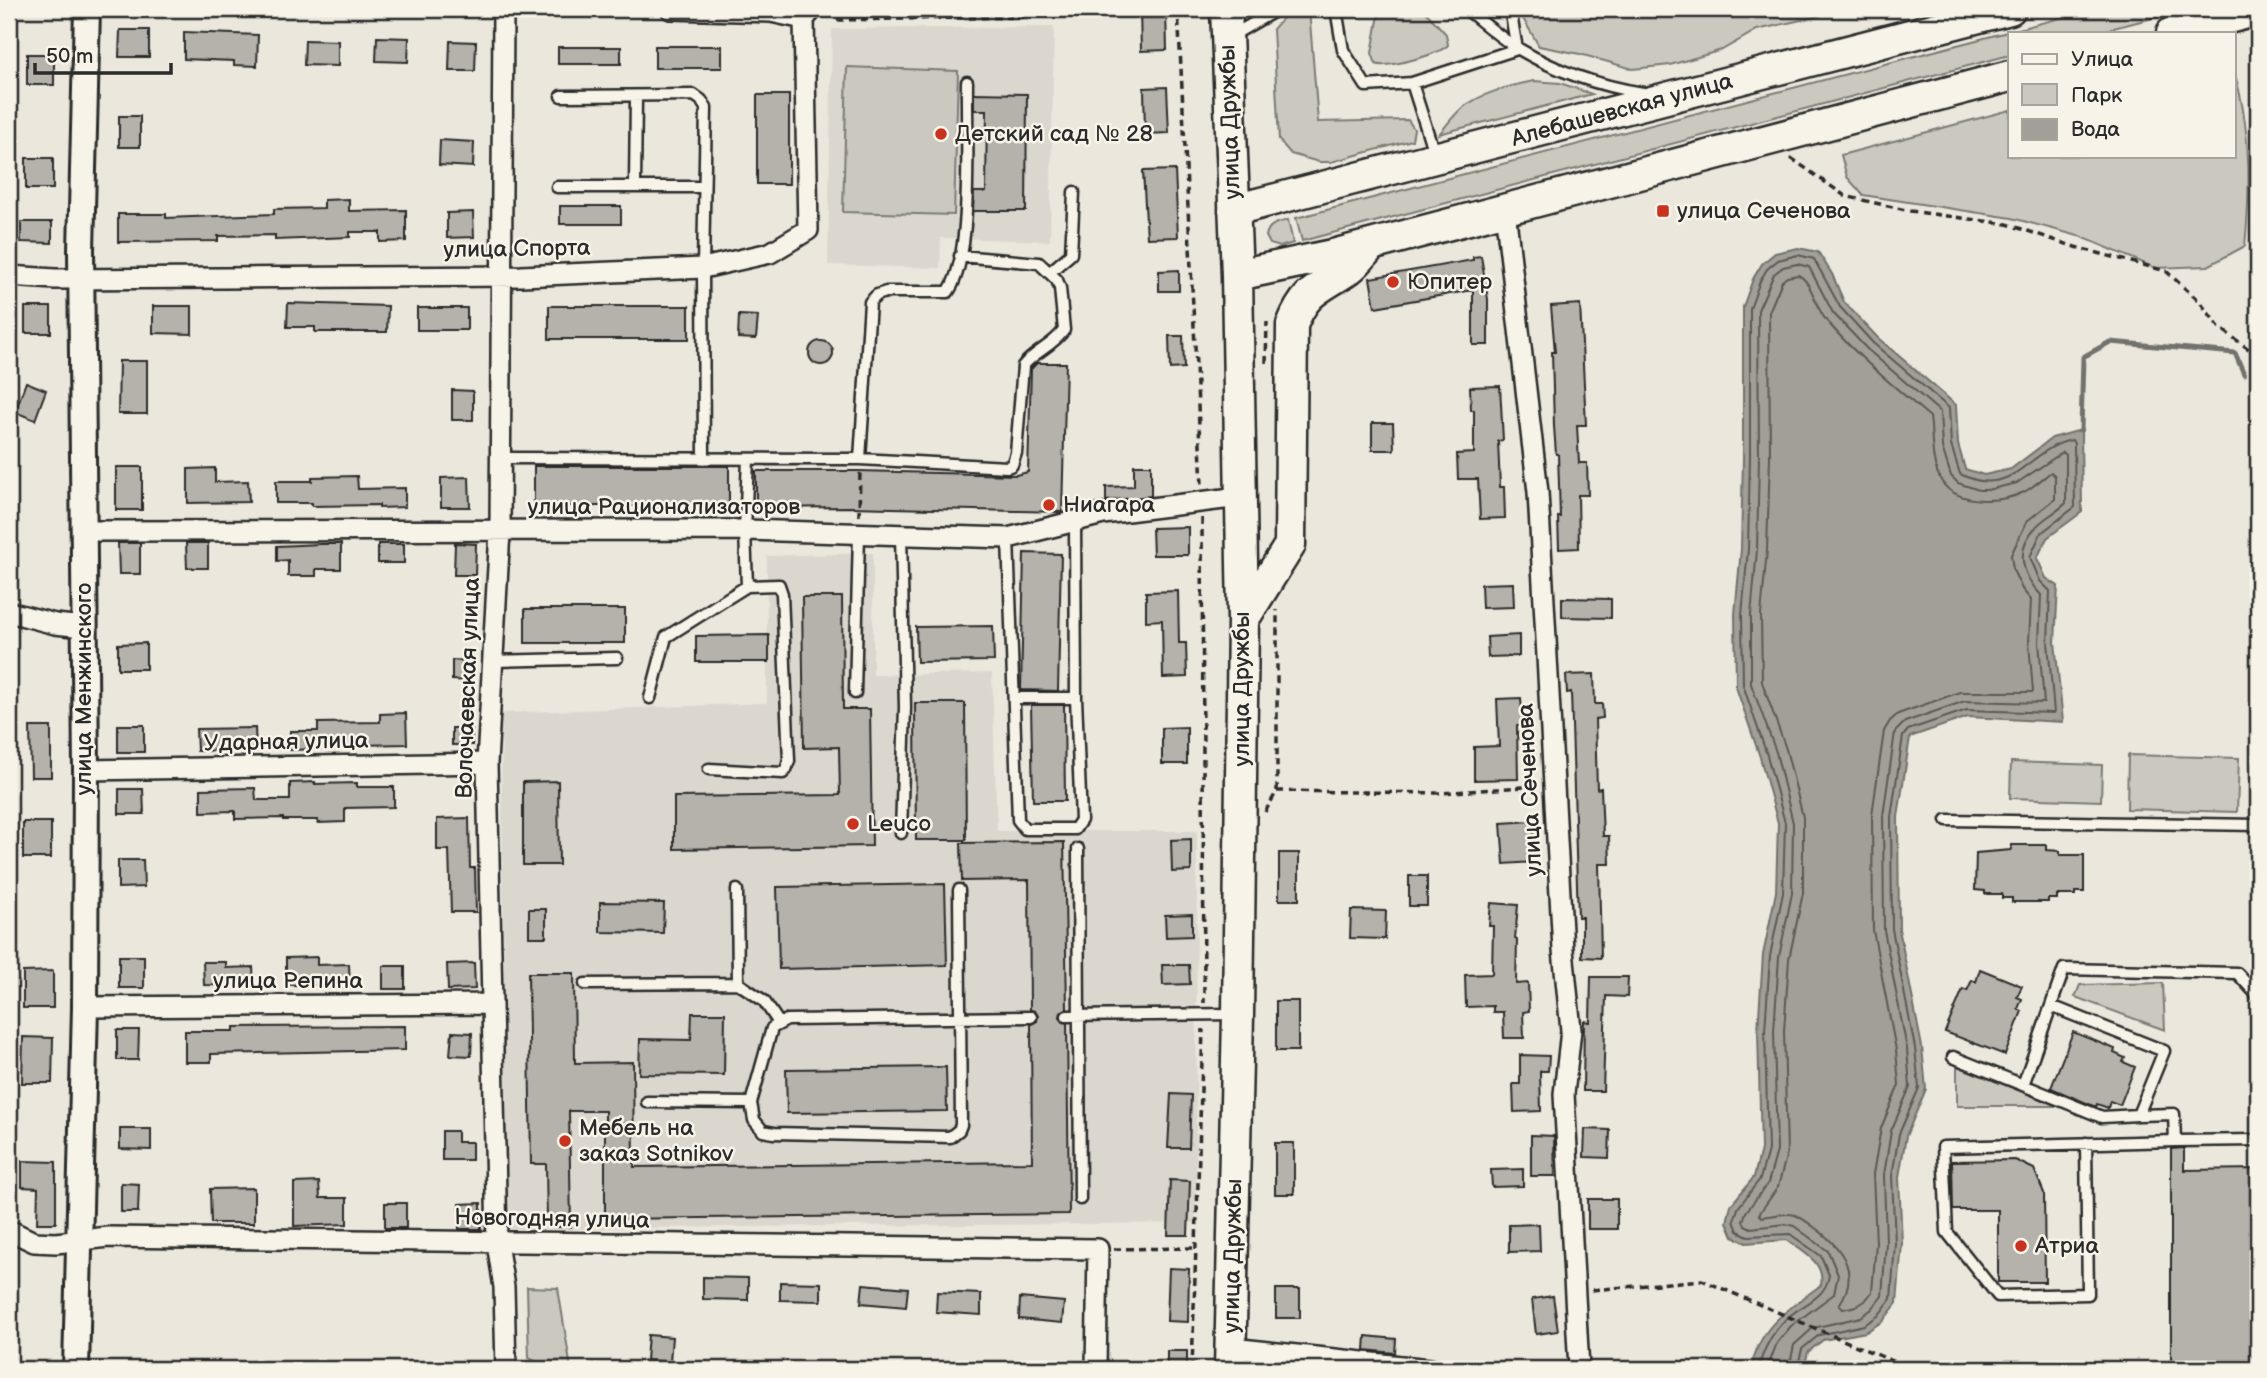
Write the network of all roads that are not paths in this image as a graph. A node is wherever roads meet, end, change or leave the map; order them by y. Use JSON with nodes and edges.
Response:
{"nodes":[{"id":1,"x":87,"y":9,"type":"edge"},
{"id":2,"x":503,"y":9,"type":"edge"},
{"id":3,"x":671,"y":9,"type":"edge"},
{"id":4,"x":1226,"y":9,"type":"edge"},
{"id":5,"x":1278,"y":9,"type":"edge"},
{"id":6,"x":1336,"y":9,"type":"edge"},
{"id":7,"x":1466,"y":9,"type":"edge"},
{"id":8,"x":1510,"y":9,"type":"edge"},
{"id":9,"x":2010,"y":9,"type":"edge"},
{"id":10,"x":2258,"y":10,"type":"edge"},
{"id":11,"x":808,"y":14,"type":"edge"},
{"id":12,"x":2176,"y":32,"type":"edge"},
{"id":13,"x":1227,"y":39,"type":"junction"},
{"id":14,"x":1517,"y":49,"type":"junction"},
{"id":15,"x":2008,"y":77,"type":"edge"},
{"id":16,"x":967,"y":82,"type":"dead end"},
{"id":17,"x":1412,"y":83,"type":"junction"},
{"id":18,"x":561,"y":96,"type":"dead end"},
{"id":19,"x":636,"y":96,"type":"junction"},
{"id":20,"x":1670,"y":97,"type":"junction"},
{"id":21,"x":1435,"y":159,"type":"junction"},
{"id":22,"x":557,"y":187,"type":"dead end"},
{"id":23,"x":635,"y":187,"type":"junction"},
{"id":24,"x":703,"y":187,"type":"junction"},
{"id":25,"x":1074,"y":192,"type":"dead end"},
{"id":26,"x":1234,"y":210,"type":"junction"},
{"id":27,"x":1505,"y":210,"type":"junction"},
{"id":28,"x":1373,"y":244,"type":"junction"},
{"id":29,"x":960,"y":256,"type":"junction"},
{"id":30,"x":703,"y":268,"type":"junction"},
{"id":31,"x":1050,"y":272,"type":"junction"},
{"id":32,"x":503,"y":275,"type":"junction"},
{"id":33,"x":1237,"y":275,"type":"junction"},
{"id":34,"x":9,"y":276,"type":"edge"},
{"id":35,"x":83,"y":279,"type":"junction"},
{"id":36,"x":502,"y":458,"type":"junction"},
{"id":37,"x":704,"y":458,"type":"junction"},
{"id":38,"x":748,"y":458,"type":"junction"},
{"id":39,"x":860,"y":459,"type":"junction"},
{"id":40,"x":1240,"y":498,"type":"junction"},
{"id":41,"x":1075,"y":522,"type":"junction"},
{"id":42,"x":745,"y":530,"type":"junction"},
{"id":43,"x":83,"y":531,"type":"junction"},
{"id":44,"x":500,"y":531,"type":"junction"},
{"id":45,"x":859,"y":534,"type":"junction"},
{"id":46,"x":901,"y":535,"type":"junction"},
{"id":47,"x":1008,"y":538,"type":"junction"},
{"id":48,"x":747,"y":586,"type":"junction"},
{"id":49,"x":9,"y":612,"type":"edge"},
{"id":50,"x":1243,"y":621,"type":"junction"},
{"id":51,"x":83,"y":626,"type":"junction"},
{"id":52,"x":618,"y":658,"type":"dead end"},
{"id":53,"x":492,"y":661,"type":"junction"},
{"id":54,"x":855,"y":693,"type":"dead end"},
{"id":55,"x":650,"y":698,"type":"dead end"},
{"id":56,"x":1014,"y":698,"type":"junction"},
{"id":57,"x":1076,"y":698,"type":"junction"},
{"id":58,"x":487,"y":763,"type":"junction"},
{"id":59,"x":709,"y":769,"type":"dead end"},
{"id":60,"x":86,"y":770,"type":"junction"},
{"id":61,"x":1947,"y":820,"type":"dead end"},
{"id":62,"x":2258,"y":825,"type":"edge"},
{"id":63,"x":901,"y":833,"type":"dead end"},
{"id":64,"x":1078,"y":849,"type":"dead end"},
{"id":65,"x":737,"y":890,"type":"dead end"},
{"id":66,"x":959,"y":890,"type":"dead end"},
{"id":67,"x":738,"y":983,"type":"junction"},
{"id":68,"x":585,"y":985,"type":"dead end"},
{"id":69,"x":2258,"y":996,"type":"edge"},
{"id":70,"x":491,"y":1004,"type":"junction"},
{"id":71,"x":2051,"y":1006,"type":"junction"},
{"id":72,"x":85,"y":1007,"type":"junction"},
{"id":73,"x":1238,"y":1014,"type":"junction"},
{"id":74,"x":1067,"y":1016,"type":"dead end"},
{"id":75,"x":1080,"y":1016,"type":"junction"},
{"id":76,"x":1031,"y":1017,"type":"dead end"},
{"id":77,"x":959,"y":1018,"type":"junction"},
{"id":78,"x":779,"y":1023,"type":"junction"},
{"id":79,"x":1953,"y":1057,"type":"dead end"},
{"id":80,"x":2023,"y":1085,"type":"junction"},
{"id":81,"x":647,"y":1102,"type":"dead end"},
{"id":82,"x":751,"y":1103,"type":"junction"},
{"id":83,"x":2137,"y":1115,"type":"junction"},
{"id":84,"x":2258,"y":1140,"type":"edge"},
{"id":85,"x":2175,"y":1141,"type":"junction"},
{"id":86,"x":2086,"y":1143,"type":"junction"},
{"id":87,"x":1080,"y":1199,"type":"dead end"},
{"id":88,"x":9,"y":1230,"type":"edge"},
{"id":89,"x":78,"y":1240,"type":"junction"},
{"id":90,"x":496,"y":1243,"type":"junction"},
{"id":91,"x":1230,"y":1359,"type":"edge"},
{"id":92,"x":76,"y":1369,"type":"edge"},
{"id":93,"x":506,"y":1369,"type":"edge"},
{"id":94,"x":1096,"y":1369,"type":"edge"},
{"id":95,"x":1430,"y":1369,"type":"edge"},
{"id":96,"x":1579,"y":1369,"type":"edge"}],
"edges":[{"from":1,"to":35,"type":"street","name":"улица Менжинского"},
{"from":2,"to":32,"type":"street","name":"Волочаевская улица"},
{"from":3,"to":11,"type":"street"},
{"from":4,"to":13,"type":"main road","name":"улица Дружбы"},
{"from":5,"to":13,"type":"lane"},
{"from":6,"to":17,"type":"lane"},
{"from":7,"to":14,"type":"lane"},
{"from":8,"to":14,"type":"lane"},
{"from":9,"to":20,"type":"main road","name":"Алебашевская улица"},
{"from":10,"to":12,"type":"main road"},
{"from":11,"to":30,"type":"street","name":"улица Спорта"},
{"from":13,"to":26,"type":"main road","name":"улица Дружбы"},
{"from":14,"to":17,"type":"lane"},
{"from":14,"to":20,"type":"lane"},
{"from":15,"to":27,"type":"main road"},
{"from":16,"to":29,"type":"lane"},
{"from":17,"to":21,"type":"lane"},
{"from":18,"to":19,"type":"lane"},
{"from":19,"to":23,"type":"lane"},
{"from":19,"to":24,"type":"lane"},
{"from":20,"to":21,"type":"main road","name":"Алебашевская улица"},
{"from":21,"to":26,"type":"main road","name":"Алебашевская улица"},
{"from":22,"to":23,"type":"lane"},
{"from":23,"to":24,"type":"lane"},
{"from":24,"to":30,"type":"lane"},
{"from":25,"to":31,"type":"lane"},
{"from":26,"to":33,"type":"main road","name":"улица Дружбы"},
{"from":27,"to":28,"type":"main road"},
{"from":27,"to":96,"type":"street","name":"улица Сеченова"},
{"from":28,"to":33,"type":"main road"},
{"from":28,"to":50,"type":"main road"},
{"from":29,"to":31,"type":"lane"},
{"from":29,"to":39,"type":"lane"},
{"from":30,"to":32,"type":"street","name":"улица Спорта"},
{"from":30,"to":37,"type":"lane"},
{"from":31,"to":39,"type":"lane"},
{"from":32,"to":35,"type":"street","name":"улица Спорта"},
{"from":32,"to":36,"type":"street","name":"Волочаевская улица"},
{"from":33,"to":40,"type":"main road","name":"улица Дружбы"},
{"from":34,"to":35,"type":"street","name":"улица Спорта"},
{"from":35,"to":43,"type":"street","name":"улица Менжинского"},
{"from":36,"to":37,"type":"lane"},
{"from":36,"to":44,"type":"street","name":"Волочаевская улица"},
{"from":37,"to":38,"type":"lane"},
{"from":38,"to":39,"type":"lane"},
{"from":38,"to":42,"type":"lane"},
{"from":40,"to":41,"type":"street","name":"улица Рационализаторов"},
{"from":40,"to":50,"type":"main road","name":"улица Дружбы"},
{"from":41,"to":47,"type":"street","name":"улица Рационализаторов"},
{"from":41,"to":57,"type":"lane"},
{"from":42,"to":44,"type":"street","name":"улица Рационализаторов"},
{"from":42,"to":45,"type":"street","name":"улица Рационализаторов"},
{"from":42,"to":48,"type":"lane"},
{"from":43,"to":44,"type":"street","name":"улица Рационализаторов"},
{"from":43,"to":51,"type":"street","name":"улица Менжинского"},
{"from":44,"to":53,"type":"street","name":"Волочаевская улица"},
{"from":45,"to":46,"type":"street","name":"улица Рационализаторов"},
{"from":45,"to":54,"type":"lane"},
{"from":46,"to":47,"type":"street","name":"улица Рационализаторов"},
{"from":46,"to":63,"type":"lane"},
{"from":47,"to":56,"type":"lane"},
{"from":48,"to":55,"type":"lane"},
{"from":48,"to":59,"type":"lane"},
{"from":49,"to":51,"type":"street"},
{"from":50,"to":73,"type":"main road","name":"улица Дружбы"},
{"from":51,"to":60,"type":"street","name":"улица Менжинского"},
{"from":52,"to":53,"type":"lane"},
{"from":53,"to":58,"type":"street","name":"Волочаевская улица"},
{"from":56,"to":57,"type":"lane"},
{"from":56,"to":57,"type":"lane"},
{"from":58,"to":60,"type":"street","name":"Ударная улица"},
{"from":58,"to":70,"type":"street","name":"Волочаевская улица"},
{"from":60,"to":72,"type":"street","name":"улица Менжинского"},
{"from":61,"to":62,"type":"lane"},
{"from":64,"to":75,"type":"lane"},
{"from":65,"to":67,"type":"lane"},
{"from":66,"to":77,"type":"lane"},
{"from":67,"to":68,"type":"lane"},
{"from":67,"to":78,"type":"lane"},
{"from":69,"to":71,"type":"lane"},
{"from":70,"to":72,"type":"street","name":"улица Репина"},
{"from":70,"to":90,"type":"street","name":"Волочаевская улица"},
{"from":71,"to":80,"type":"lane"},
{"from":71,"to":83,"type":"lane"},
{"from":72,"to":89,"type":"street","name":"улица Менжинского"},
{"from":73,"to":75,"type":"lane"},
{"from":73,"to":91,"type":"main road","name":"улица Дружбы"},
{"from":74,"to":75,"type":"lane"},
{"from":75,"to":87,"type":"lane"},
{"from":76,"to":77,"type":"lane"},
{"from":77,"to":78,"type":"lane"},
{"from":77,"to":82,"type":"lane"},
{"from":78,"to":82,"type":"lane"},
{"from":79,"to":80,"type":"lane"},
{"from":80,"to":83,"type":"lane"},
{"from":81,"to":82,"type":"lane"},
{"from":83,"to":85,"type":"lane"},
{"from":84,"to":85,"type":"lane"},
{"from":85,"to":86,"type":"lane"},
{"from":86,"to":86,"type":"lane"},
{"from":88,"to":89,"type":"street","name":"Новогодняя улица"},
{"from":89,"to":90,"type":"street","name":"Новогодняя улица"},
{"from":89,"to":92,"type":"street","name":"улица Менжинского"},
{"from":90,"to":93,"type":"street","name":"Волочаевская улица"},
{"from":90,"to":94,"type":"street","name":"Новогодняя улица"},
{"from":91,"to":95,"type":"street"}]}
